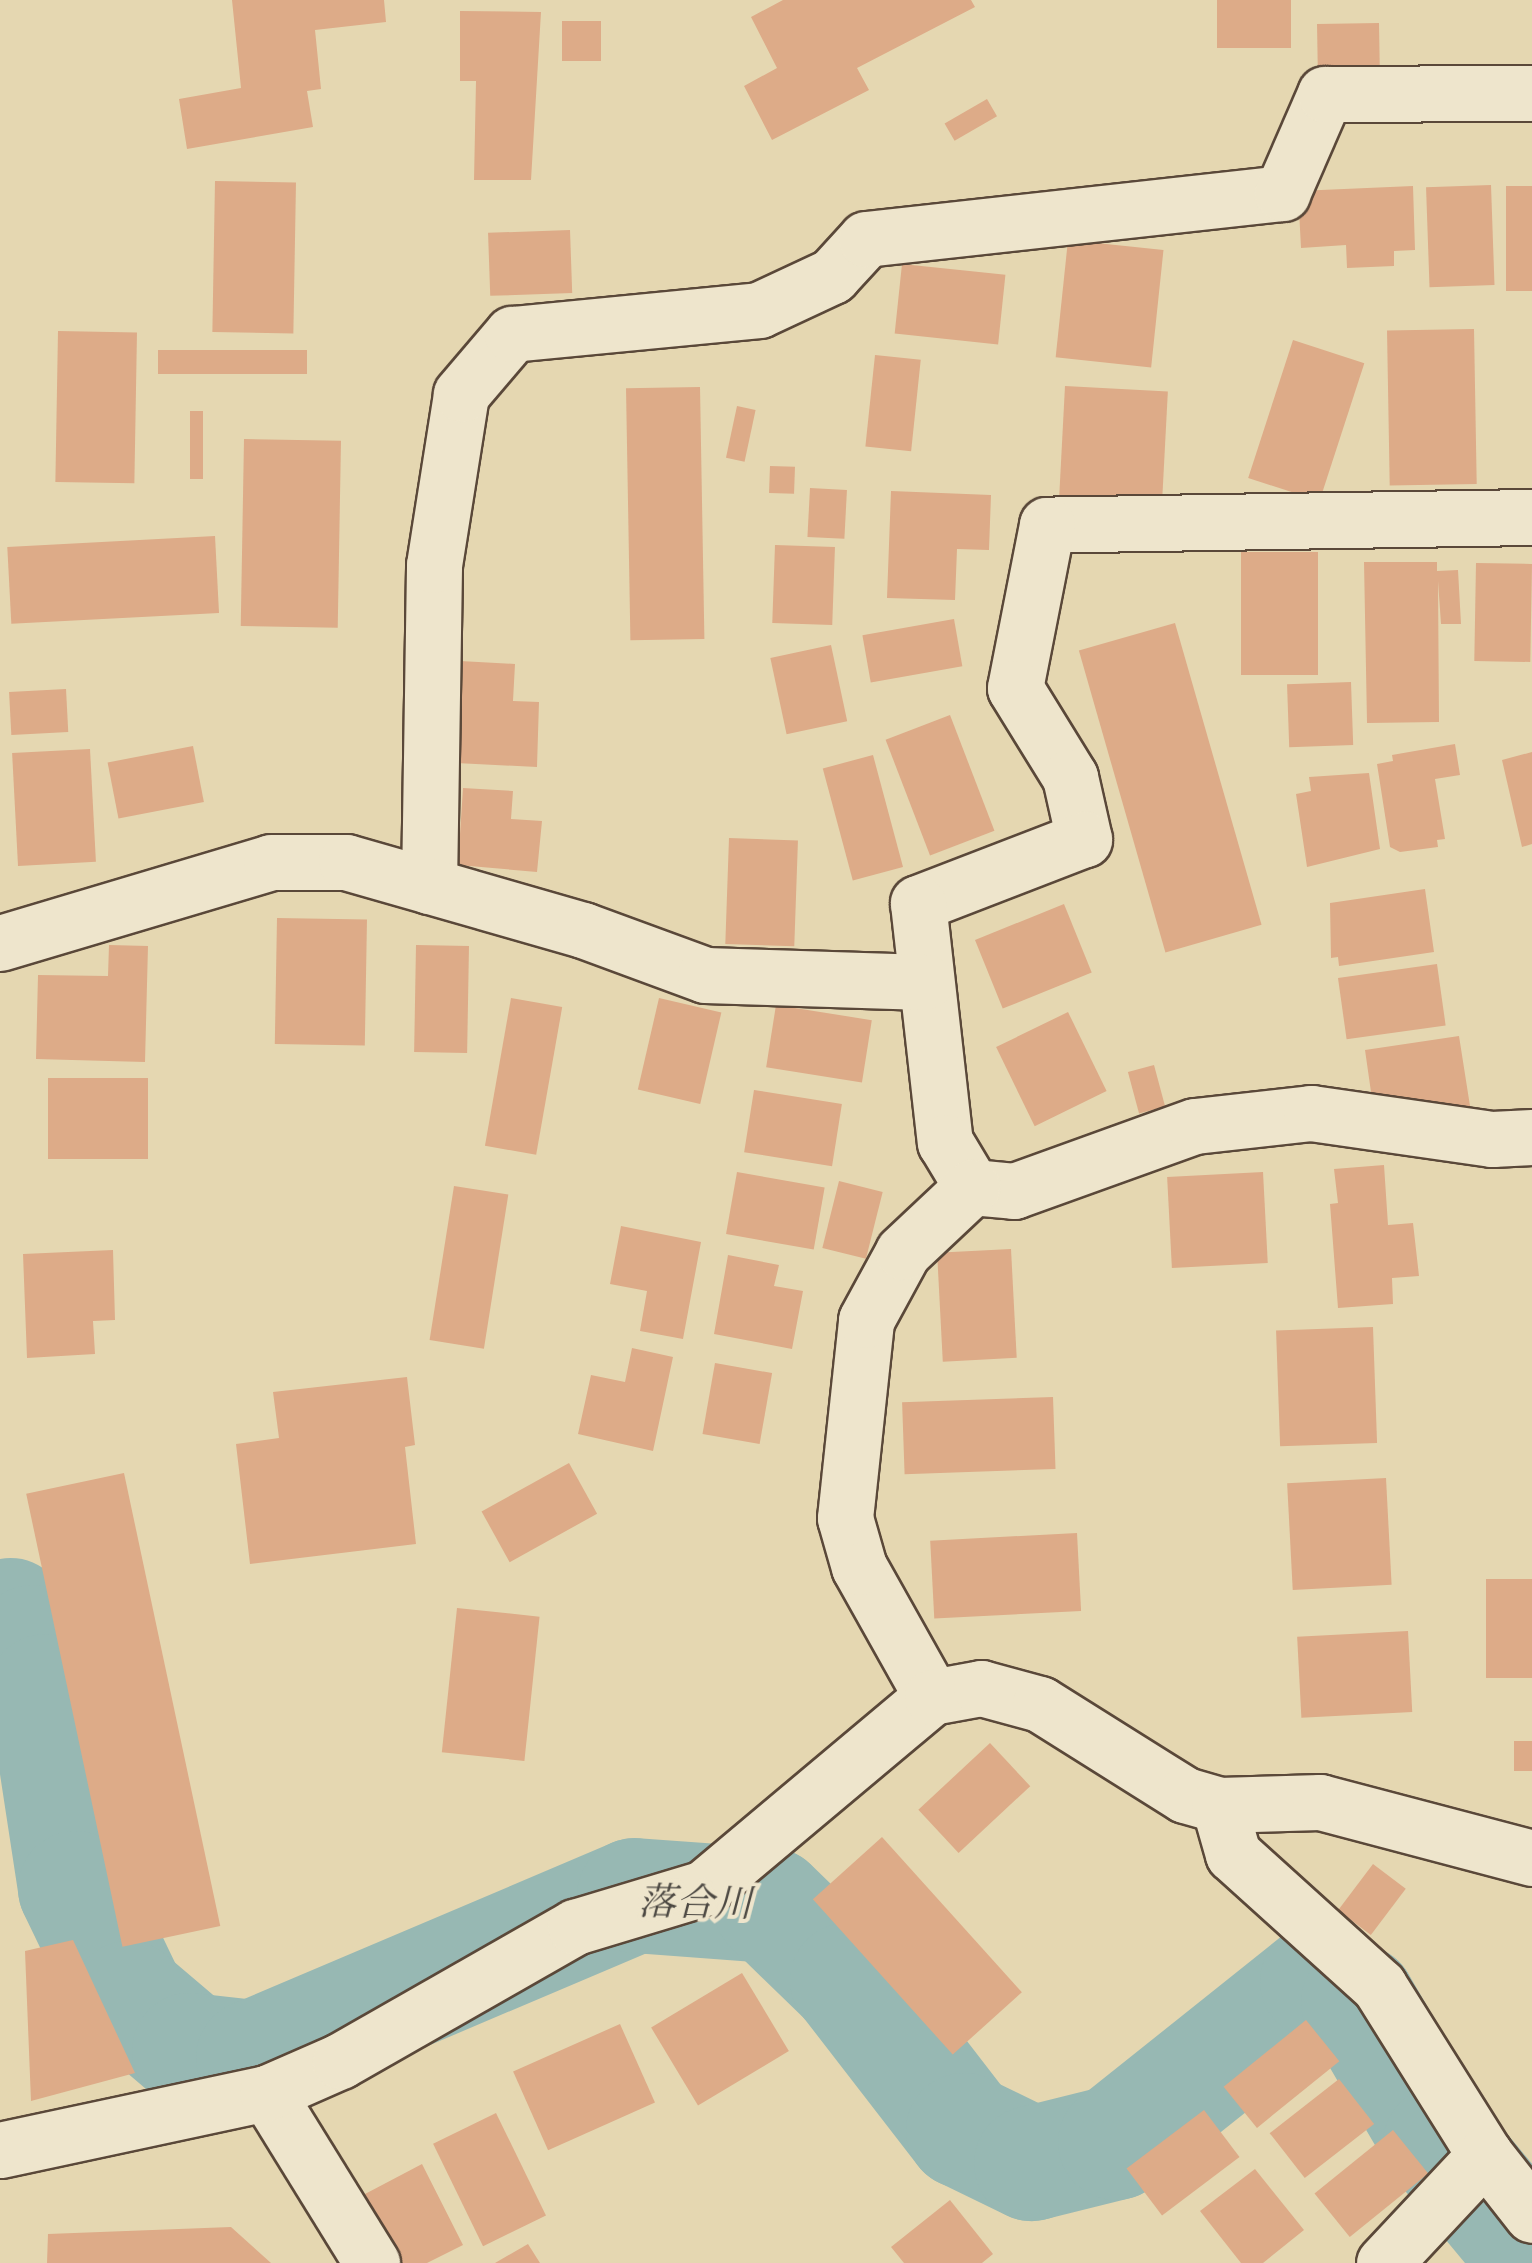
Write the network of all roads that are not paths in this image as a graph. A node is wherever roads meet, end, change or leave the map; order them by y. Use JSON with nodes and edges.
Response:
{"nodes":[{"id":1,"x":1532,"y":93,"type":"edge"},
{"id":2,"x":1532,"y":518,"type":"edge"},
{"id":3,"x":429,"y":886,"type":"junction"},
{"id":4,"x":0,"y":943,"type":"edge"},
{"id":5,"x":925,"y":982,"type":"junction"},
{"id":6,"x":1532,"y":1137,"type":"edge"},
{"id":7,"x":972,"y":1187,"type":"junction"},
{"id":8,"x":932,"y":1697,"type":"junction"},
{"id":9,"x":1219,"y":1805,"type":"junction"},
{"id":10,"x":1532,"y":1858,"type":"edge"},
{"id":11,"x":268,"y":2093,"type":"junction"},
{"id":12,"x":0,"y":2150,"type":"edge"},
{"id":13,"x":1485,"y":2154,"type":"junction"},
{"id":14,"x":1532,"y":2214,"type":"edge"},
{"id":15,"x":372,"y":2263,"type":"edge"},
{"id":16,"x":1384,"y":2263,"type":"edge"}],
"edges":[{"from":1,"to":3,"type":"street"},
{"from":2,"to":5,"type":"street"},
{"from":3,"to":4,"type":"street"},
{"from":3,"to":5,"type":"street"},
{"from":5,"to":7,"type":"street"},
{"from":6,"to":7,"type":"street"},
{"from":7,"to":8,"type":"street"},
{"from":8,"to":9,"type":"street"},
{"from":8,"to":11,"type":"street"},
{"from":9,"to":10,"type":"street"},
{"from":9,"to":13,"type":"street"},
{"from":11,"to":12,"type":"street"},
{"from":11,"to":15,"type":"street"},
{"from":13,"to":14,"type":"street"},
{"from":13,"to":16,"type":"street"}]}
